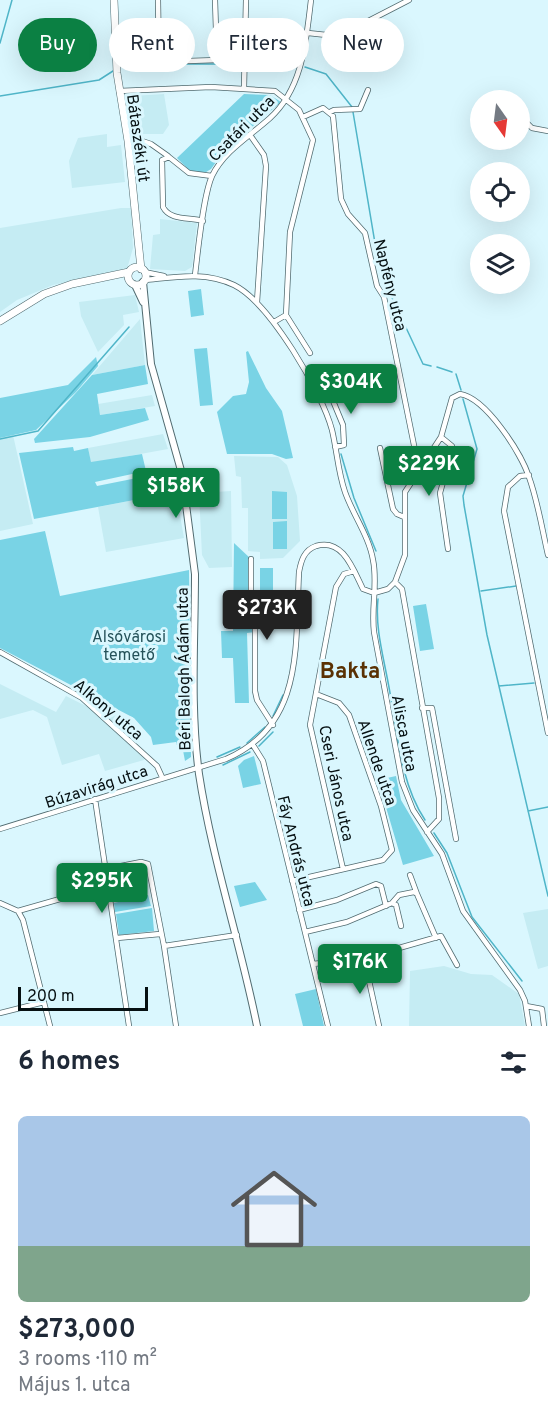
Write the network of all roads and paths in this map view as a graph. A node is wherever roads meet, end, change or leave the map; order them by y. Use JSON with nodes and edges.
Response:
{"nodes":[{"id":1,"x":114,"y":0,"type":"edge"},
{"id":2,"x":158,"y":0,"type":"edge"},
{"id":3,"x":215,"y":0,"type":"edge"},
{"id":4,"x":246,"y":0,"type":"edge"},
{"id":5,"x":311,"y":0,"type":"edge"},
{"id":6,"x":409,"y":0,"type":"edge"},
{"id":7,"x":158,"y":18,"type":"edge"},
{"id":8,"x":309,"y":22,"type":"edge"},
{"id":9,"x":309,"y":33,"type":"edge"},
{"id":10,"x":195,"y":61,"type":"edge"},
{"id":11,"x":298,"y":72,"type":"edge"},
{"id":12,"x":244,"y":88,"type":"junction"},
{"id":13,"x":368,"y":90,"type":"dead end"},
{"id":14,"x":119,"y":92,"type":"junction"},
{"id":15,"x":286,"y":98,"type":"junction"},
{"id":16,"x":330,"y":112,"type":"junction"},
{"id":17,"x":303,"y":117,"type":"junction"},
{"id":18,"x":530,"y":126,"type":"edge"},
{"id":19,"x":548,"y":131,"type":"edge"},
{"id":20,"x":250,"y":135,"type":"junction"},
{"id":21,"x":133,"y":138,"type":"dead end"},
{"id":22,"x":169,"y":156,"type":"junction"},
{"id":23,"x":212,"y":176,"type":"junction"},
{"id":24,"x":204,"y":221,"type":"junction"},
{"id":25,"x":137,"y":243,"type":"junction"},
{"id":26,"x":130,"y":271,"type":"junction"},
{"id":27,"x":195,"y":275,"type":"junction"},
{"id":28,"x":143,"y":276,"type":"junction"},
{"id":29,"x":105,"y":278,"type":"junction"},
{"id":30,"x":132,"y":284,"type":"junction"},
{"id":31,"x":257,"y":302,"type":"junction"},
{"id":32,"x":146,"y":310,"type":"junction"},
{"id":33,"x":286,"y":315,"type":"junction"},
{"id":34,"x":0,"y":321,"type":"edge"},
{"id":35,"x":274,"y":322,"type":"junction"},
{"id":36,"x":310,"y":353,"type":"dead end"},
{"id":37,"x":319,"y":367,"type":"dead end"},
{"id":38,"x":441,"y":437,"type":"junction"},
{"id":39,"x":335,"y":447,"type":"junction"},
{"id":40,"x":380,"y":448,"type":"dead end"},
{"id":41,"x":418,"y":470,"type":"junction"},
{"id":42,"x":528,"y":475,"type":"junction"},
{"id":43,"x":404,"y":517,"type":"junction"},
{"id":44,"x":448,"y":549,"type":"dead end"},
{"id":45,"x":548,"y":555,"type":"edge"},
{"id":46,"x":250,"y":559,"type":"dead end"},
{"id":47,"x":354,"y":571,"type":"junction"},
{"id":48,"x":395,"y":582,"type":"junction"},
{"id":49,"x":374,"y":593,"type":"junction"},
{"id":50,"x":0,"y":652,"type":"edge"},
{"id":51,"x":316,"y":694,"type":"junction"},
{"id":52,"x":422,"y":708,"type":"junction"},
{"id":53,"x":273,"y":725,"type":"junction"},
{"id":54,"x":548,"y":733,"type":"edge"},
{"id":55,"x":253,"y":745,"type":"junction"},
{"id":56,"x":198,"y":766,"type":"junction"},
{"id":57,"x":162,"y":777,"type":"junction"},
{"id":58,"x":94,"y":799,"type":"junction"},
{"id":59,"x":0,"y":829,"type":"edge"},
{"id":60,"x":427,"y":832,"type":"junction"},
{"id":61,"x":456,"y":839,"type":"dead end"},
{"id":62,"x":106,"y":869,"type":"junction"},
{"id":63,"x":343,"y":869,"type":"junction"},
{"id":64,"x":410,"y":875,"type":"dead end"},
{"id":65,"x":292,"y":881,"type":"junction"},
{"id":66,"x":417,"y":894,"type":"junction"},
{"id":67,"x":67,"y":897,"type":"dead end"},
{"id":68,"x":0,"y":903,"type":"edge"},
{"id":69,"x":393,"y":903,"type":"junction"},
{"id":70,"x":386,"y":906,"type":"junction"},
{"id":71,"x":299,"y":910,"type":"junction"},
{"id":72,"x":18,"y":911,"type":"junction"},
{"id":73,"x":401,"y":926,"type":"dead end"},
{"id":74,"x":305,"y":932,"type":"junction"},
{"id":75,"x":160,"y":934,"type":"junction"},
{"id":76,"x":237,"y":935,"type":"junction"},
{"id":77,"x":117,"y":938,"type":"junction"},
{"id":78,"x":436,"y":938,"type":"junction"},
{"id":79,"x":164,"y":946,"type":"junction"},
{"id":80,"x":364,"y":958,"type":"junction"},
{"id":81,"x":314,"y":964,"type":"junction"},
{"id":82,"x":457,"y":965,"type":"dead end"},
{"id":83,"x":44,"y":1002,"type":"junction"},
{"id":84,"x":526,"y":1006,"type":"junction"},
{"id":85,"x":0,"y":1013,"type":"edge"},
{"id":86,"x":50,"y":1026,"type":"edge"},
{"id":87,"x":129,"y":1026,"type":"edge"},
{"id":88,"x":176,"y":1026,"type":"edge"},
{"id":89,"x":257,"y":1026,"type":"edge"},
{"id":90,"x":328,"y":1026,"type":"edge"},
{"id":91,"x":379,"y":1026,"type":"edge"},
{"id":92,"x":529,"y":1026,"type":"edge"},
{"id":93,"x":544,"y":1026,"type":"edge"}],
"edges":[{"from":1,"to":14,"type":"main road","name":"Bátaszéki út"},
{"from":2,"to":7,"type":"street"},
{"from":3,"to":10,"type":"street"},
{"from":4,"to":12,"type":"street"},
{"from":5,"to":8,"type":"street","name":"Csatári utca"},
{"from":6,"to":9,"type":"street"},
{"from":11,"to":15,"type":"street","name":"Csatári utca"},
{"from":12,"to":14,"type":"street"},
{"from":12,"to":15,"type":"street"},
{"from":13,"to":16,"type":"street"},
{"from":14,"to":25,"type":"main road","name":"Bátaszéki út"},
{"from":15,"to":17,"type":"street"},
{"from":15,"to":20,"type":"street","name":"Csatári utca"},
{"from":16,"to":17,"type":"street"},
{"from":16,"to":41,"type":"street","name":"Napfény utca"},
{"from":17,"to":33,"type":"street"},
{"from":18,"to":19,"type":"street"},
{"from":20,"to":23,"type":"street","name":"Csatári utca"},
{"from":20,"to":31,"type":"street"},
{"from":21,"to":22,"type":"street"},
{"from":22,"to":23,"type":"street"},
{"from":22,"to":24,"type":"street"},
{"from":23,"to":24,"type":"street","name":"Csatári utca"},
{"from":24,"to":27,"type":"street","name":"Csatári utca"},
{"from":25,"to":26,"type":"main road"},
{"from":25,"to":28,"type":"main road"},
{"from":26,"to":28,"type":"main road"},
{"from":26,"to":29,"type":"main road"},
{"from":26,"to":30,"type":"main road"},
{"from":27,"to":28,"type":"street","name":"Alisca utca"},
{"from":27,"to":31,"type":"street","name":"Alisca utca"},
{"from":28,"to":30,"type":"main road"},
{"from":28,"to":32,"type":"street","name":"Béri Balogh Ádám utca"},
{"from":29,"to":30,"type":"main road"},
{"from":29,"to":34,"type":"main road"},
{"from":30,"to":32,"type":"street","name":"Béri Balogh Ádám utca"},
{"from":31,"to":35,"type":"street","name":"Alisca utca"},
{"from":32,"to":56,"type":"street","name":"Béri Balogh Ádám utca"},
{"from":33,"to":35,"type":"street"},
{"from":33,"to":36,"type":"street"},
{"from":35,"to":39,"type":"street","name":"Alisca utca"},
{"from":37,"to":39,"type":"street"},
{"from":38,"to":41,"type":"street"},
{"from":38,"to":42,"type":"street"},
{"from":38,"to":44,"type":"street"},
{"from":39,"to":49,"type":"street","name":"Alisca utca"},
{"from":40,"to":43,"type":"street"},
{"from":41,"to":43,"type":"street"},
{"from":42,"to":45,"type":"street"},
{"from":42,"to":54,"type":"street"},
{"from":43,"to":48,"type":"street"},
{"from":46,"to":53,"type":"street"},
{"from":47,"to":49,"type":"street"},
{"from":47,"to":51,"type":"street","name":"Cseri János utca"},
{"from":47,"to":53,"type":"street"},
{"from":48,"to":49,"type":"street"},
{"from":48,"to":52,"type":"street"},
{"from":49,"to":60,"type":"street","name":"Alisca utca"},
{"from":50,"to":57,"type":"street","name":"Alkony utca"},
{"from":51,"to":63,"type":"street","name":"Cseri János utca"},
{"from":51,"to":63,"type":"street","name":"Allende utca"},
{"from":52,"to":60,"type":"street"},
{"from":52,"to":61,"type":"street"},
{"from":53,"to":55,"type":"street","name":"Búzavirág utca"},
{"from":55,"to":56,"type":"street","name":"Búzavirág utca"},
{"from":55,"to":65,"type":"street","name":"Fáy András utca"},
{"from":56,"to":57,"type":"street","name":"Búzavirág utca"},
{"from":56,"to":76,"type":"street","name":"Béri Balogh Ádám utca"},
{"from":57,"to":58,"type":"street","name":"Búzavirág utca"},
{"from":58,"to":59,"type":"street","name":"Búzavirág utca"},
{"from":58,"to":62,"type":"street"},
{"from":60,"to":84,"type":"street","name":"Alisca utca"},
{"from":62,"to":75,"type":"street"},
{"from":62,"to":77,"type":"street"},
{"from":63,"to":65,"type":"street"},
{"from":64,"to":66,"type":"street"},
{"from":65,"to":71,"type":"street","name":"Fáy András utca"},
{"from":66,"to":69,"type":"street"},
{"from":66,"to":78,"type":"street"},
{"from":67,"to":72,"type":"street"},
{"from":68,"to":72,"type":"street"},
{"from":69,"to":70,"type":"street"},
{"from":69,"to":73,"type":"street"},
{"from":70,"to":71,"type":"street"},
{"from":70,"to":74,"type":"street"},
{"from":71,"to":74,"type":"street","name":"Fáy András utca"},
{"from":72,"to":83,"type":"street"},
{"from":74,"to":81,"type":"street","name":"Fáy András utca"},
{"from":75,"to":77,"type":"street"},
{"from":75,"to":79,"type":"street"},
{"from":76,"to":79,"type":"street"},
{"from":76,"to":89,"type":"street","name":"Béri Balogh Ádám utca"},
{"from":77,"to":87,"type":"street"},
{"from":78,"to":80,"type":"street"},
{"from":78,"to":82,"type":"street"},
{"from":79,"to":88,"type":"street"},
{"from":80,"to":81,"type":"street"},
{"from":80,"to":91,"type":"street"},
{"from":81,"to":90,"type":"street","name":"Fáy András utca"},
{"from":83,"to":85,"type":"street"},
{"from":83,"to":86,"type":"street"},
{"from":84,"to":92,"type":"street"},
{"from":84,"to":93,"type":"street"}]}
